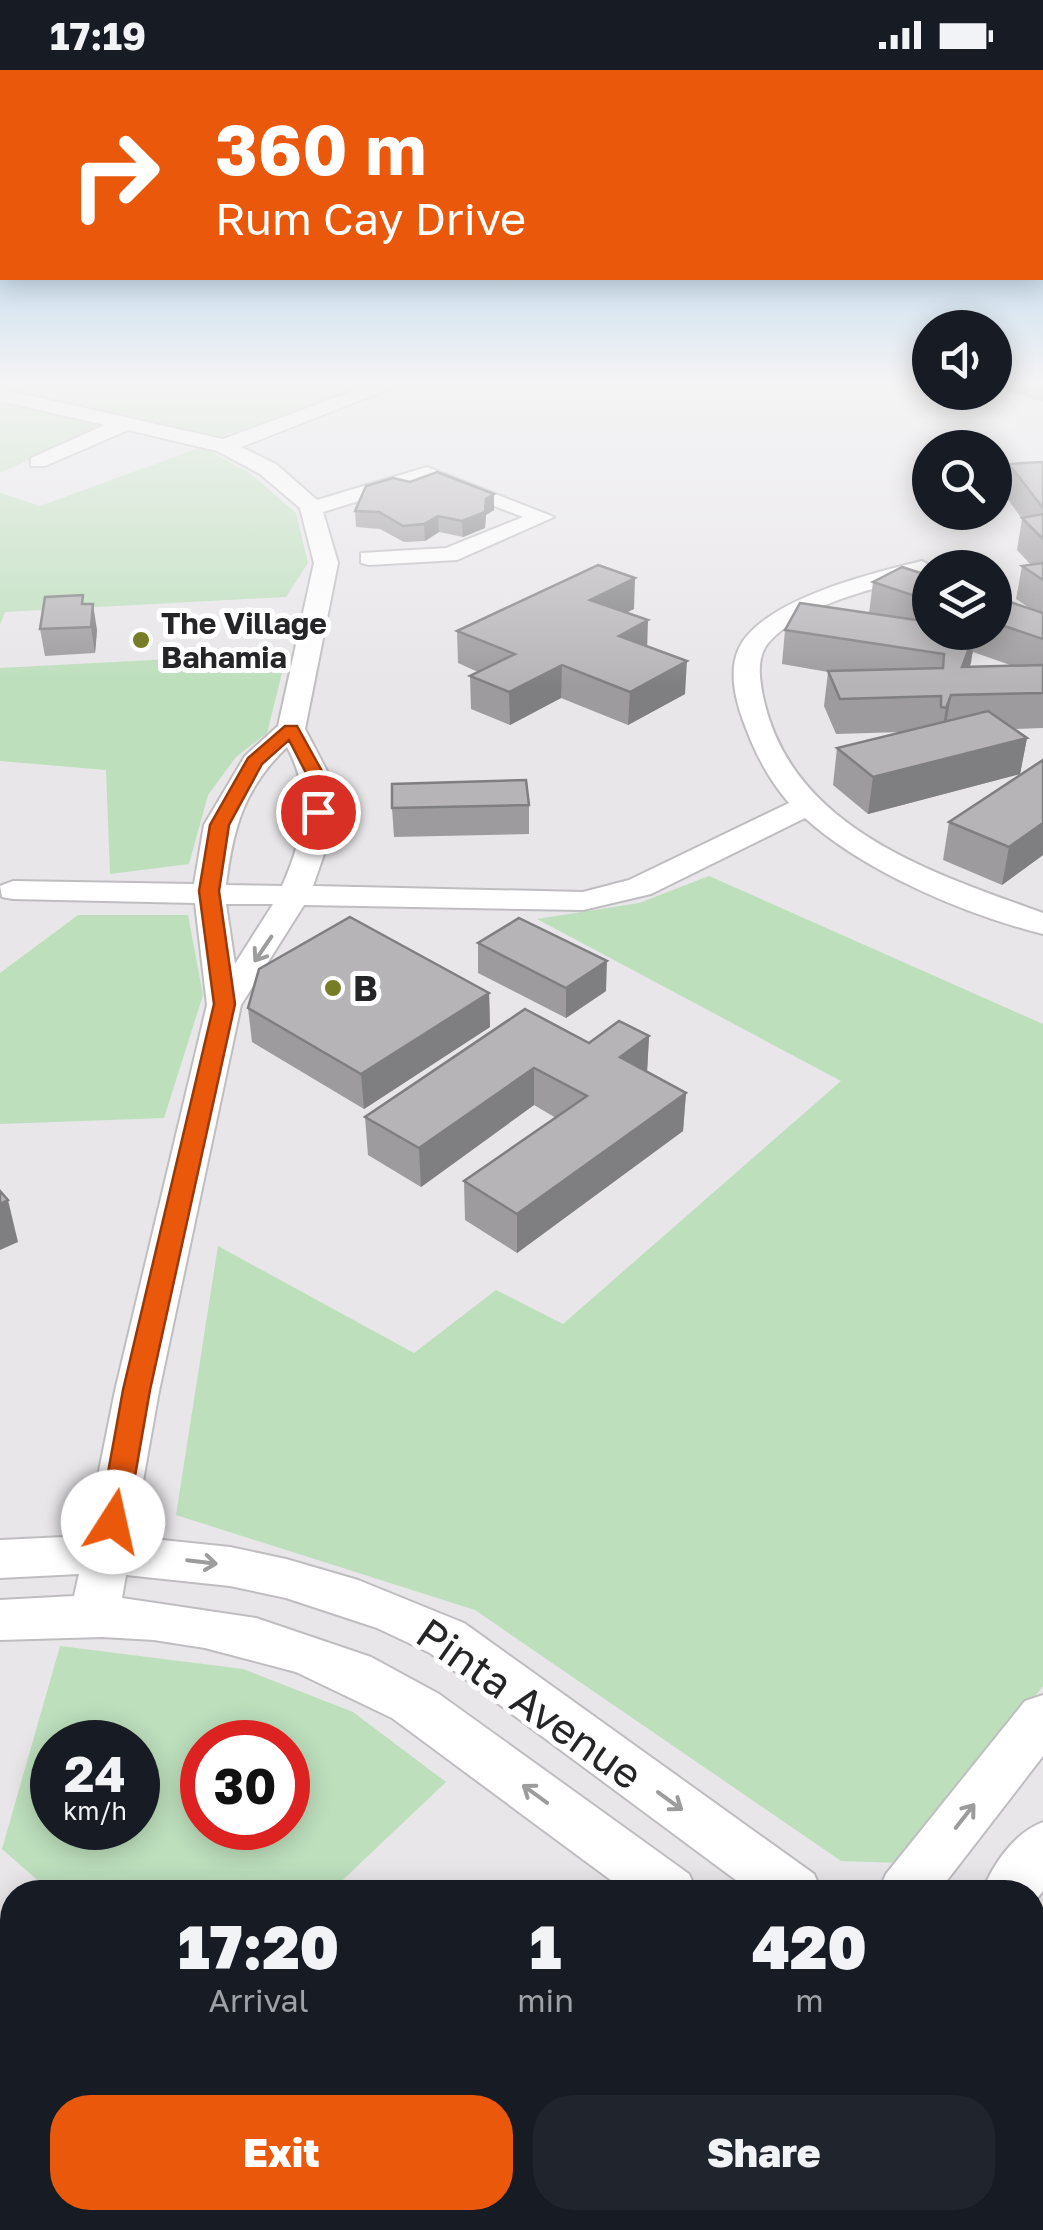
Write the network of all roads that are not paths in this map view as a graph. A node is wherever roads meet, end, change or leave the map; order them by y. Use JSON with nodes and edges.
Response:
{"nodes":[{"id":1,"x":284,"y":484,"type":"edge"},
{"id":2,"x":392,"y":484,"type":"edge"},
{"id":3,"x":456,"y":484,"type":"edge"},
{"id":4,"x":310,"y":509,"type":"junction"},
{"id":5,"x":369,"y":558,"type":"dead end"},
{"id":6,"x":912,"y":571,"type":"edge"},
{"id":7,"x":291,"y":729,"type":"junction"},
{"id":8,"x":808,"y":805,"type":"junction"},
{"id":9,"x":13,"y":890,"type":"dead end"},
{"id":10,"x":209,"y":891,"type":"junction"},
{"id":11,"x":294,"y":896,"type":"junction"},
{"id":12,"x":1043,"y":924,"type":"edge"},
{"id":13,"x":224,"y":1004,"type":"junction"},
{"id":14,"x":107,"y":1555,"type":"junction"},
{"id":15,"x":0,"y":1559,"type":"edge"},
{"id":16,"x":95,"y":1614,"type":"junction"},
{"id":17,"x":0,"y":1620,"type":"edge"},
{"id":18,"x":1043,"y":1717,"type":"edge"},
{"id":19,"x":1043,"y":1847,"type":"edge"},
{"id":20,"x":654,"y":1880,"type":"edge"},
{"id":21,"x":779,"y":1880,"type":"edge"},
{"id":22,"x":914,"y":1880,"type":"edge"},
{"id":23,"x":1018,"y":1880,"type":"edge"}],
"edges":[{"from":1,"to":4,"type":"street"},
{"from":2,"to":4,"type":"street"},
{"from":3,"to":5,"type":"street"},
{"from":4,"to":7,"type":"street"},
{"from":6,"to":8,"type":"street"},
{"from":7,"to":10,"type":"street"},
{"from":7,"to":11,"type":"street"},
{"from":8,"to":11,"type":"street"},
{"from":8,"to":12,"type":"street"},
{"from":9,"to":10,"type":"street"},
{"from":10,"to":11,"type":"street"},
{"from":10,"to":13,"type":"street"},
{"from":11,"to":13,"type":"street","one_way":true},
{"from":13,"to":14,"type":"street"},
{"from":14,"to":15,"type":"street","name":"Pinta Avenue"},
{"from":14,"to":16,"type":"street"},
{"from":14,"to":21,"type":"street","name":"Pinta Avenue","one_way":true},
{"from":16,"to":17,"type":"street","name":"Pinta Avenue"},
{"from":20,"to":16,"type":"street","name":"Pinta Avenue","one_way":true},
{"from":22,"to":18,"type":"street","one_way":true},
{"from":19,"to":23,"type":"street"}]}
